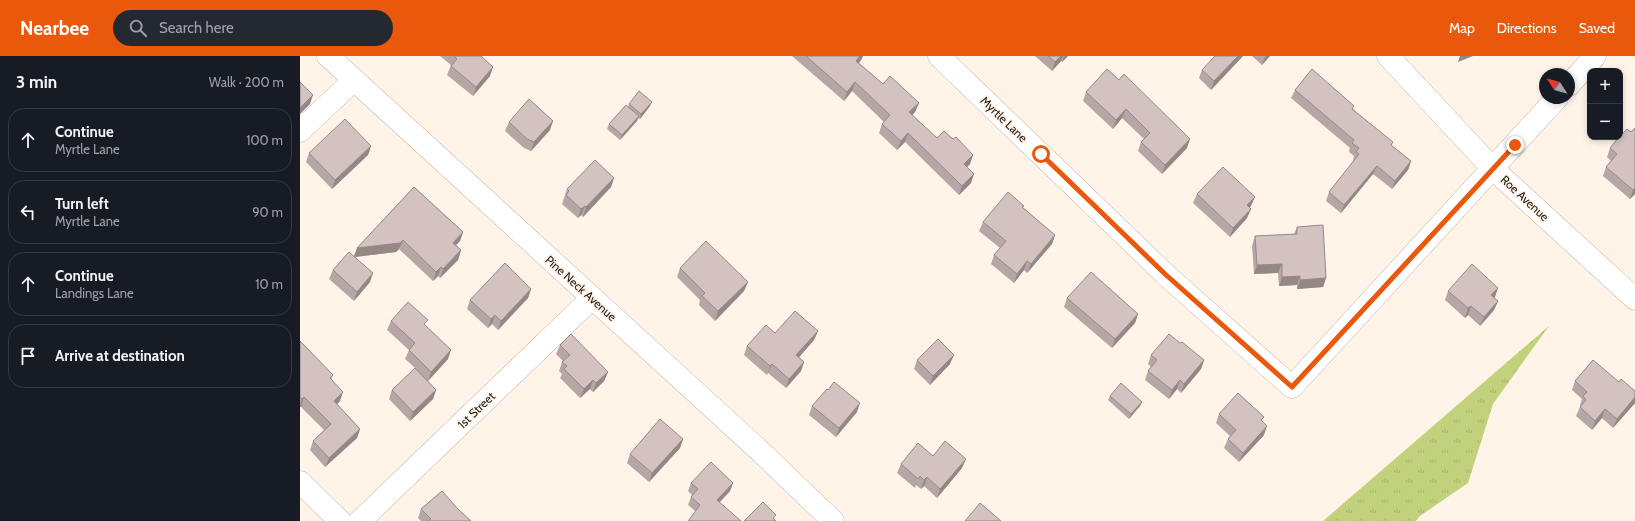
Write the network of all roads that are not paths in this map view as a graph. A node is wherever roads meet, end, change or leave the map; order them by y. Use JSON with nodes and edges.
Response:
{"nodes":[{"id":1,"x":328,"y":56,"type":"edge"},
{"id":2,"x":939,"y":56,"type":"edge"},
{"id":3,"x":1388,"y":56,"type":"edge"},
{"id":4,"x":1595,"y":56,"type":"edge"},
{"id":5,"x":1575,"y":78,"type":"edge"},
{"id":6,"x":354,"y":80,"type":"junction"},
{"id":7,"x":1552,"y":104,"type":"edge"},
{"id":8,"x":300,"y":131,"type":"edge"},
{"id":9,"x":1493,"y":169,"type":"junction"},
{"id":10,"x":592,"y":298,"type":"junction"},
{"id":11,"x":1635,"y":299,"type":"edge"},
{"id":12,"x":300,"y":482,"type":"edge"},
{"id":13,"x":340,"y":521,"type":"edge"},
{"id":14,"x":360,"y":521,"type":"edge"},
{"id":15,"x":833,"y":521,"type":"edge"}],
"edges":[{"from":1,"to":6,"type":"street","name":"Pine Neck Avenue"},
{"from":2,"to":9,"type":"street","name":"Myrtle Lane"},
{"from":3,"to":9,"type":"street","name":"Roe Avenue"},
{"from":4,"to":5,"type":"street"},
{"from":6,"to":8,"type":"street"},
{"from":6,"to":10,"type":"street","name":"Pine Neck Avenue"},
{"from":7,"to":9,"type":"street"},
{"from":9,"to":11,"type":"street","name":"Roe Avenue"},
{"from":10,"to":14,"type":"street","name":"1st Street"},
{"from":10,"to":15,"type":"street","name":"Pine Neck Avenue"},
{"from":12,"to":13,"type":"street"}]}
